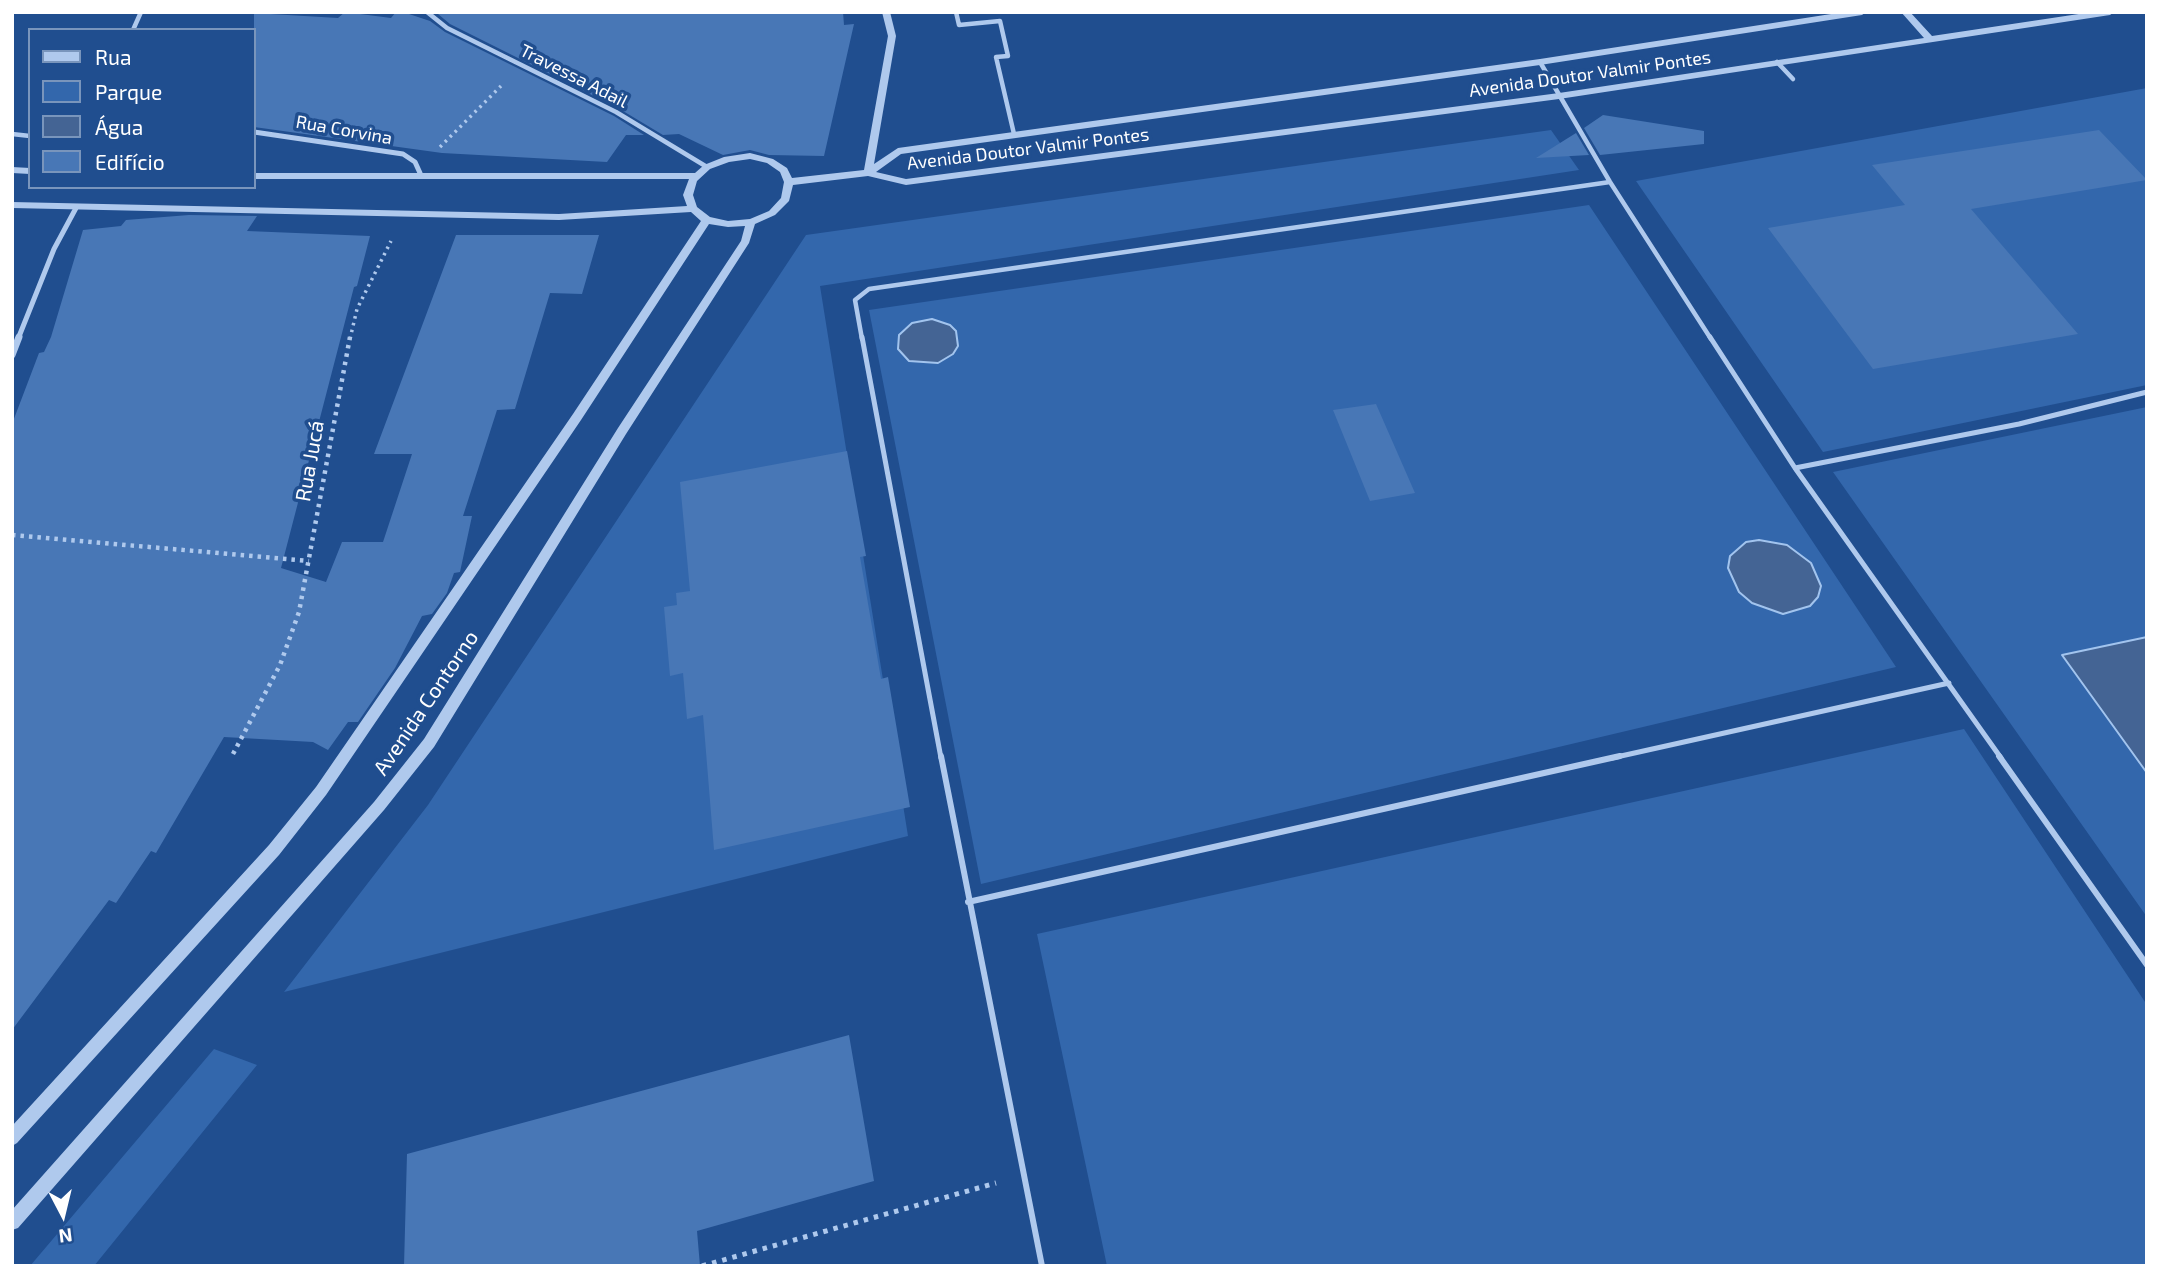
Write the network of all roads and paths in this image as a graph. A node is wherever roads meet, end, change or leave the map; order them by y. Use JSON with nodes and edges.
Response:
{"nodes":[{"id":1,"x":141,"y":12,"type":"edge"},
{"id":2,"x":427,"y":12,"type":"edge"},
{"id":3,"x":886,"y":12,"type":"edge"},
{"id":4,"x":956,"y":12,"type":"edge"},
{"id":5,"x":1862,"y":12,"type":"edge"},
{"id":6,"x":1905,"y":12,"type":"edge"},
{"id":7,"x":2110,"y":12,"type":"edge"},
{"id":8,"x":134,"y":28,"type":"edge"},
{"id":9,"x":1929,"y":38,"type":"junction"},
{"id":10,"x":1539,"y":62,"type":"junction"},
{"id":11,"x":1777,"y":62,"type":"junction"},
{"id":12,"x":521,"y":65,"type":"junction"},
{"id":13,"x":1794,"y":79,"type":"dead end"},
{"id":14,"x":1559,"y":96,"type":"junction"},
{"id":15,"x":256,"y":132,"type":"edge"},
{"id":16,"x":1014,"y":134,"type":"junction"},
{"id":17,"x":707,"y":167,"type":"junction"},
{"id":18,"x":420,"y":173,"type":"joint"},
{"id":19,"x":868,"y":173,"type":"junction"},
{"id":20,"x":256,"y":176,"type":"edge"},
{"id":21,"x":698,"y":176,"type":"junction"},
{"id":22,"x":789,"y":182,"type":"junction"},
{"id":23,"x":1611,"y":182,"type":"junction"},
{"id":24,"x":12,"y":205,"type":"edge"},
{"id":25,"x":76,"y":208,"type":"junction"},
{"id":26,"x":693,"y":209,"type":"junction"},
{"id":27,"x":405,"y":214,"type":"junction"},
{"id":28,"x":707,"y":220,"type":"junction"},
{"id":29,"x":751,"y":222,"type":"junction"},
{"id":30,"x":12,"y":355,"type":"edge"},
{"id":31,"x":2147,"y":392,"type":"edge"},
{"id":32,"x":1795,"y":468,"type":"junction"},
{"id":33,"x":12,"y":535,"type":"edge"},
{"id":34,"x":309,"y":561,"type":"junction"},
{"id":35,"x":1949,"y":683,"type":"junction"},
{"id":36,"x":233,"y":754,"type":"dead end"},
{"id":37,"x":968,"y":902,"type":"junction"},
{"id":38,"x":2147,"y":965,"type":"edge"},
{"id":39,"x":12,"y":1138,"type":"edge"},
{"id":40,"x":1024,"y":1176,"type":"junction"},
{"id":41,"x":12,"y":1222,"type":"edge"},
{"id":42,"x":702,"y":1266,"type":"edge"},
{"id":43,"x":1042,"y":1266,"type":"edge"}],
"edges":[{"from":1,"to":8,"type":"lane"},
{"from":2,"to":12,"type":"lane","name":"Travessa Adail"},
{"from":3,"to":19,"type":"street"},
{"from":4,"to":16,"type":"lane"},
{"from":5,"to":10,"type":"street","name":"Avenida Doutor Valmir Pontes"},
{"from":6,"to":9,"type":"street"},
{"from":7,"to":9,"type":"street","name":"Avenida Doutor Valmir Pontes"},
{"from":9,"to":11,"type":"street","name":"Avenida Doutor Valmir Pontes"},
{"from":10,"to":14,"type":"lane"},
{"from":10,"to":16,"type":"street","name":"Avenida Doutor Valmir Pontes"},
{"from":11,"to":13,"type":"lane"},
{"from":11,"to":14,"type":"street","name":"Avenida Doutor Valmir Pontes"},
{"from":12,"to":17,"type":"lane","name":"Travessa Adail"},
{"from":12,"to":18,"type":"path"},
{"from":14,"to":19,"type":"street","name":"Avenida Doutor Valmir Pontes"},
{"from":14,"to":23,"type":"lane"},
{"from":15,"to":18,"type":"street","name":"Rua Corvina"},
{"from":16,"to":19,"type":"street","name":"Avenida Doutor Valmir Pontes"},
{"from":17,"to":21,"type":"street"},
{"from":17,"to":22,"type":"street"},
{"from":19,"to":22,"type":"street"},
{"from":20,"to":21,"type":"street"},
{"from":21,"to":26,"type":"street"},
{"from":22,"to":29,"type":"street"},
{"from":23,"to":32,"type":"lane"},
{"from":23,"to":37,"type":"lane"},
{"from":24,"to":25,"type":"street"},
{"from":25,"to":27,"type":"street"},
{"from":25,"to":30,"type":"street"},
{"from":26,"to":27,"type":"street"},
{"from":26,"to":28,"type":"street"},
{"from":27,"to":34,"type":"path","name":"Rua Jucá"},
{"from":28,"to":29,"type":"street"},
{"from":28,"to":39,"type":"street","name":"Avenida Contorno"},
{"from":29,"to":41,"type":"street","name":"Avenida Contorno"},
{"from":31,"to":32,"type":"lane"},
{"from":32,"to":35,"type":"lane"},
{"from":33,"to":34,"type":"path"},
{"from":34,"to":36,"type":"path","name":"Rua Jucá"},
{"from":35,"to":37,"type":"lane"},
{"from":35,"to":38,"type":"lane"},
{"from":37,"to":40,"type":"lane"},
{"from":40,"to":42,"type":"path"},
{"from":40,"to":43,"type":"lane"}]}
